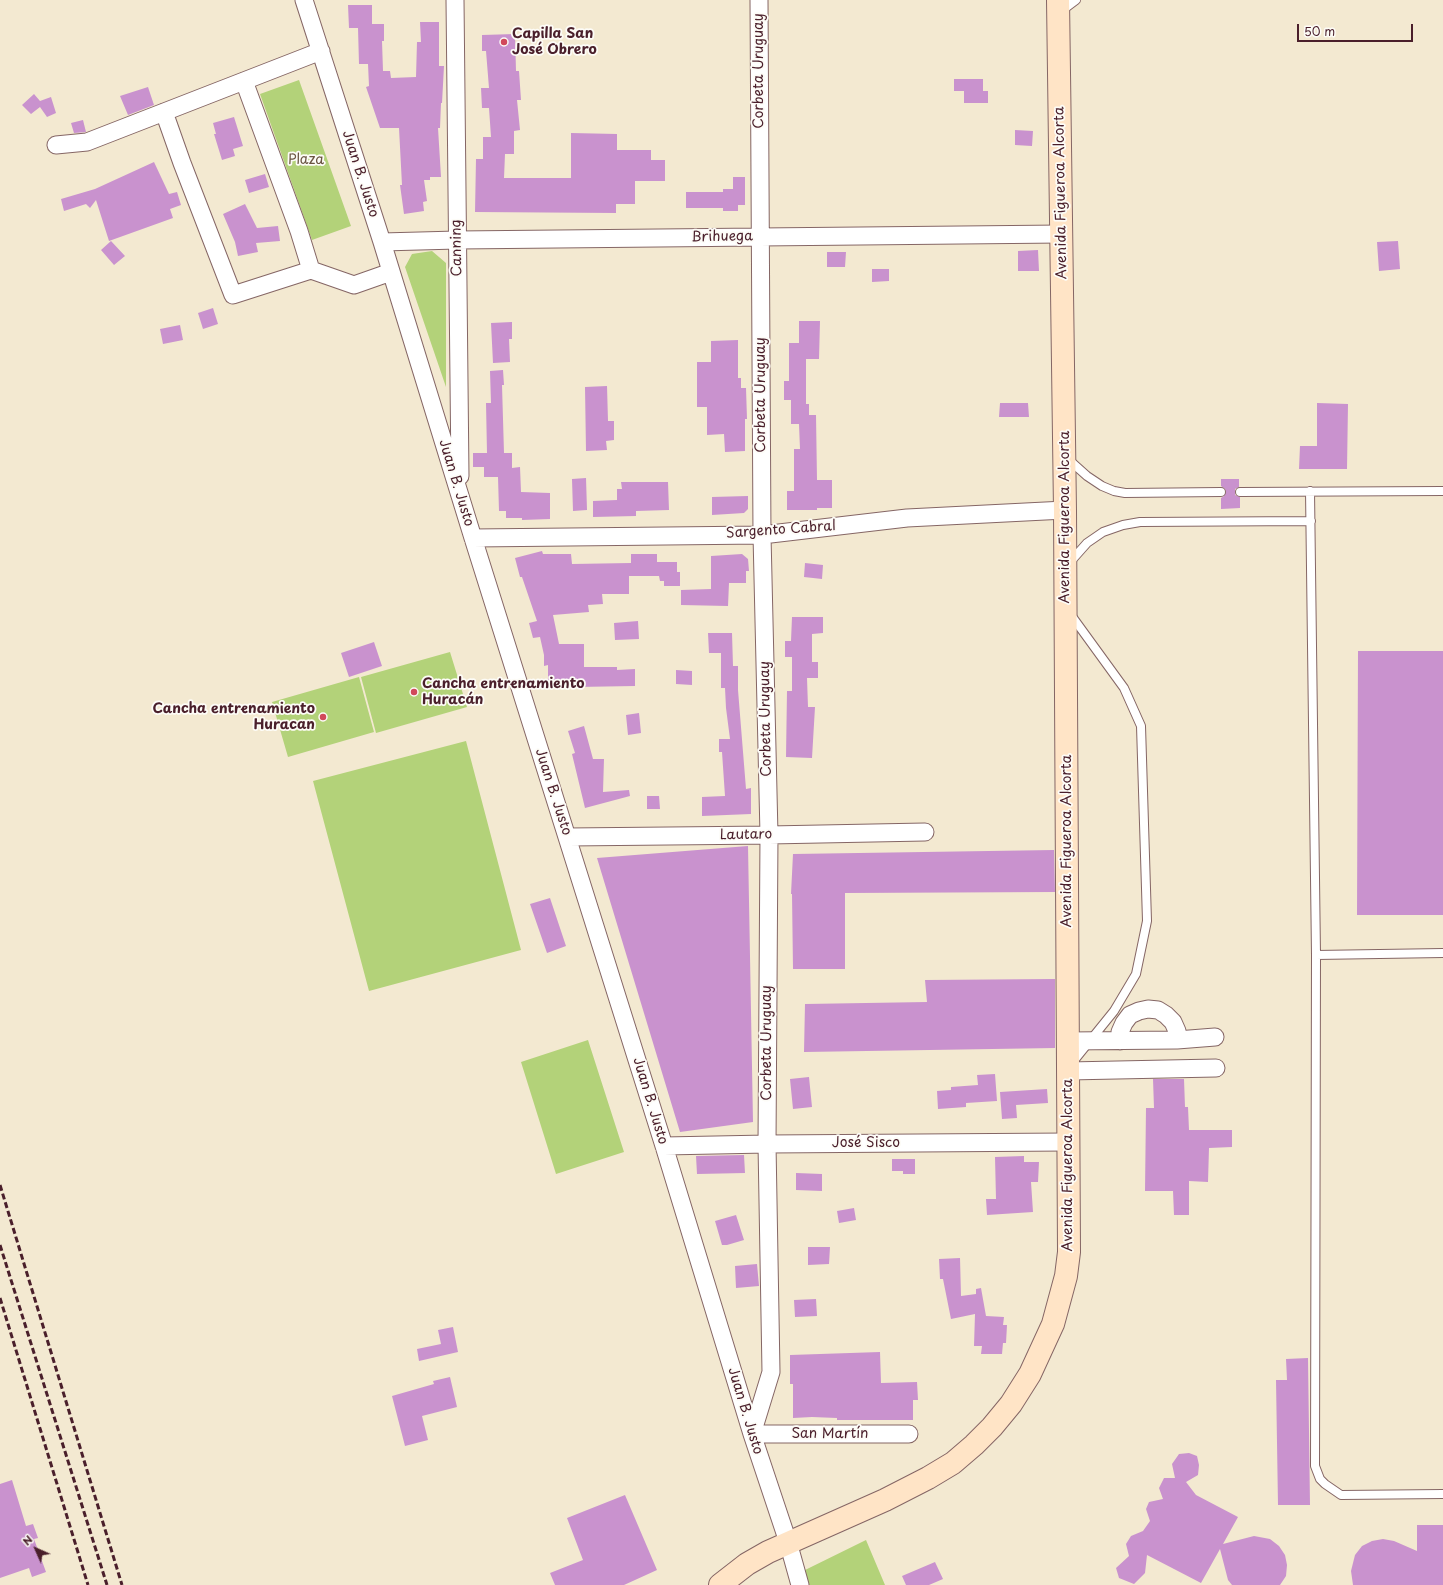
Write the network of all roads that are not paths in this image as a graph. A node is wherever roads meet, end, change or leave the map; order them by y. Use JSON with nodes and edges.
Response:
{"nodes":[{"id":1,"x":304,"y":0,"type":"edge"},
{"id":2,"x":455,"y":0,"type":"edge"},
{"id":3,"x":759,"y":0,"type":"edge"},
{"id":4,"x":1076,"y":0,"type":"edge"},
{"id":5,"x":1058,"y":7,"type":"edge"},
{"id":6,"x":321,"y":51,"type":"junction"},
{"id":7,"x":244,"y":81,"type":"junction"},
{"id":8,"x":164,"y":112,"type":"junction"},
{"id":9,"x":56,"y":145,"type":"dead end"},
{"id":10,"x":1062,"y":234,"type":"junction"},
{"id":11,"x":760,"y":237,"type":"junction"},
{"id":12,"x":457,"y":240,"type":"junction"},
{"id":13,"x":382,"y":242,"type":"junction"},
{"id":14,"x":311,"y":270,"type":"junction"},
{"id":15,"x":392,"y":272,"type":"junction"},
{"id":16,"x":1065,"y":456,"type":"junction"},
{"id":17,"x":1310,"y":491,"type":"junction"},
{"id":18,"x":1221,"y":492,"type":"dead end"},
{"id":19,"x":1240,"y":492,"type":"dead end"},
{"id":20,"x":1443,"y":492,"type":"edge"},
{"id":21,"x":460,"y":496,"type":"junction"},
{"id":22,"x":1065,"y":510,"type":"junction"},
{"id":23,"x":1311,"y":521,"type":"junction"},
{"id":24,"x":762,"y":535,"type":"junction"},
{"id":25,"x":473,"y":538,"type":"junction"},
{"id":26,"x":1065,"y":570,"type":"junction"},
{"id":27,"x":1065,"y":607,"type":"junction"},
{"id":28,"x":925,"y":832,"type":"dead end"},
{"id":29,"x":769,"y":835,"type":"junction"},
{"id":30,"x":568,"y":837,"type":"junction"},
{"id":31,"x":1443,"y":953,"type":"edge"},
{"id":32,"x":1316,"y":955,"type":"junction"},
{"id":33,"x":1215,"y":1037,"type":"dead end"},
{"id":34,"x":1177,"y":1040,"type":"junction"},
{"id":35,"x":1068,"y":1041,"type":"junction"},
{"id":36,"x":1090,"y":1041,"type":"junction"},
{"id":37,"x":1120,"y":1041,"type":"junction"},
{"id":38,"x":1216,"y":1068,"type":"dead end"},
{"id":39,"x":1068,"y":1070,"type":"junction"},
{"id":40,"x":1068,"y":1142,"type":"junction"},
{"id":41,"x":767,"y":1144,"type":"junction"},
{"id":42,"x":664,"y":1146,"type":"junction"},
{"id":43,"x":752,"y":1434,"type":"junction"},
{"id":44,"x":909,"y":1434,"type":"dead end"},
{"id":45,"x":1443,"y":1494,"type":"edge"},
{"id":46,"x":788,"y":1542,"type":"junction"},
{"id":47,"x":720,"y":1585,"type":"edge"},
{"id":48,"x":800,"y":1585,"type":"edge"}],
"edges":[{"from":1,"to":6,"type":"street","name":"Juan B. Justo"},
{"from":2,"to":12,"type":"street","name":"Canning"},
{"from":3,"to":11,"type":"street","name":"Corbeta Uruguay"},
{"from":4,"to":5,"type":"lane"},
{"from":5,"to":10,"type":"main road","name":"Avenida Figueroa Alcorta"},
{"from":6,"to":7,"type":"street"},
{"from":6,"to":13,"type":"street","name":"Juan B. Justo"},
{"from":7,"to":8,"type":"street"},
{"from":7,"to":14,"type":"street"},
{"from":8,"to":9,"type":"street"},
{"from":8,"to":14,"type":"street"},
{"from":10,"to":11,"type":"street","name":"Brihuega"},
{"from":10,"to":16,"type":"main road","name":"Avenida Figueroa Alcorta"},
{"from":11,"to":12,"type":"street","name":"Brihuega"},
{"from":11,"to":24,"type":"street","name":"Corbeta Uruguay"},
{"from":12,"to":13,"type":"street","name":"Brihuega"},
{"from":12,"to":21,"type":"street","name":"Canning"},
{"from":13,"to":15,"type":"street","name":"Juan B. Justo"},
{"from":14,"to":15,"type":"street"},
{"from":15,"to":21,"type":"street","name":"Juan B. Justo"},
{"from":16,"to":18,"type":"lane"},
{"from":16,"to":22,"type":"main road","name":"Avenida Figueroa Alcorta"},
{"from":17,"to":19,"type":"lane"},
{"from":17,"to":20,"type":"lane"},
{"from":17,"to":23,"type":"lane"},
{"from":21,"to":25,"type":"street","name":"Juan B. Justo"},
{"from":22,"to":24,"type":"street","name":"Sargento Cabral"},
{"from":22,"to":26,"type":"main road","name":"Avenida Figueroa Alcorta"},
{"from":23,"to":26,"type":"lane"},
{"from":23,"to":32,"type":"lane"},
{"from":24,"to":25,"type":"street","name":"Sargento Cabral"},
{"from":24,"to":29,"type":"street","name":"Corbeta Uruguay"},
{"from":25,"to":30,"type":"street","name":"Juan B. Justo"},
{"from":26,"to":27,"type":"main road","name":"Avenida Figueroa Alcorta"},
{"from":27,"to":35,"type":"main road","name":"Avenida Figueroa Alcorta"},
{"from":27,"to":36,"type":"lane"},
{"from":28,"to":29,"type":"street","name":"Lautaro"},
{"from":29,"to":30,"type":"street","name":"Lautaro"},
{"from":29,"to":41,"type":"street","name":"Corbeta Uruguay"},
{"from":30,"to":42,"type":"street","name":"Juan B. Justo"},
{"from":31,"to":32,"type":"lane"},
{"from":32,"to":45,"type":"lane"},
{"from":33,"to":34,"type":"street"},
{"from":34,"to":37,"type":"street"},
{"from":34,"to":37,"type":"street"},
{"from":35,"to":36,"type":"street"},
{"from":35,"to":39,"type":"main road","name":"Avenida Figueroa Alcorta"},
{"from":36,"to":37,"type":"street"},
{"from":36,"to":39,"type":"lane"},
{"from":38,"to":39,"type":"street"},
{"from":39,"to":40,"type":"main road","name":"Avenida Figueroa Alcorta"},
{"from":40,"to":41,"type":"street","name":"José Sisco"},
{"from":40,"to":46,"type":"main road","name":"Avenida Figueroa Alcorta"},
{"from":41,"to":42,"type":"street","name":"José Sisco"},
{"from":41,"to":43,"type":"street","name":"Corbeta Uruguay"},
{"from":42,"to":43,"type":"street","name":"Juan B. Justo"},
{"from":43,"to":44,"type":"street","name":"San Martín"},
{"from":43,"to":46,"type":"street","name":"Juan B. Justo"},
{"from":46,"to":47,"type":"main road","name":"Avenida Figueroa Alcorta"},
{"from":46,"to":48,"type":"street","name":"Juan B. Justo"}]}
